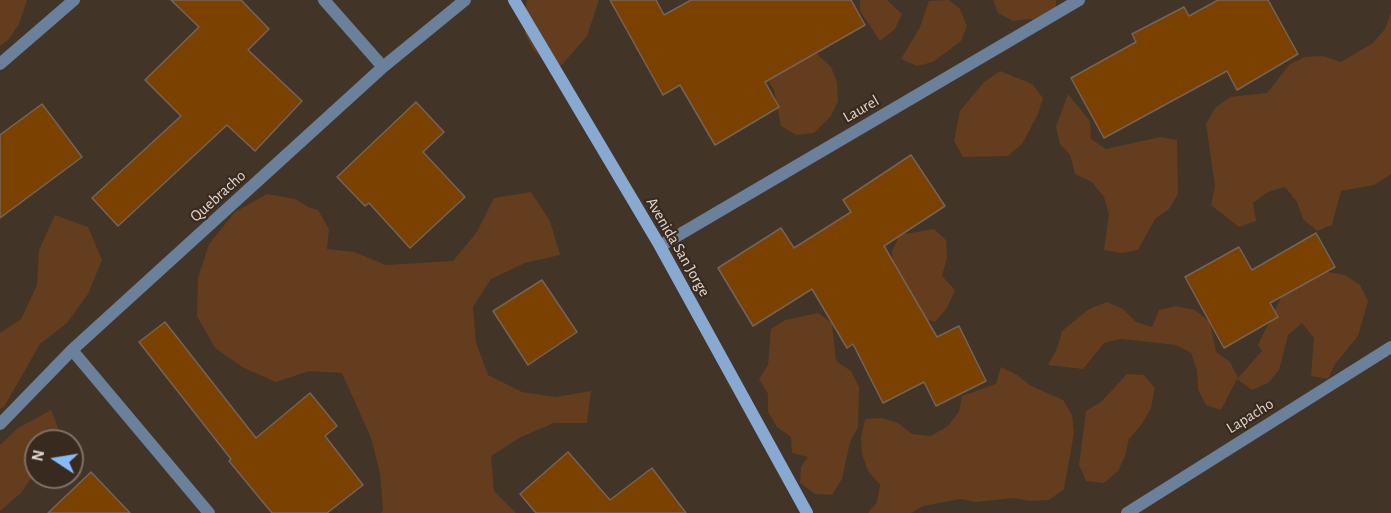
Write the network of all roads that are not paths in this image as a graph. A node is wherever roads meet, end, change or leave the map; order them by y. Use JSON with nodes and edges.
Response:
{"nodes":[{"id":1,"x":74,"y":0,"type":"edge"},
{"id":2,"x":324,"y":0,"type":"edge"},
{"id":3,"x":465,"y":0,"type":"edge"},
{"id":4,"x":514,"y":0,"type":"edge"},
{"id":5,"x":1078,"y":0,"type":"edge"},
{"id":6,"x":0,"y":64,"type":"edge"},
{"id":7,"x":383,"y":67,"type":"junction"},
{"id":8,"x":660,"y":246,"type":"junction"},
{"id":9,"x":1391,"y":347,"type":"edge"},
{"id":10,"x":72,"y":350,"type":"junction"},
{"id":11,"x":0,"y":424,"type":"edge"},
{"id":12,"x":209,"y":513,"type":"edge"},
{"id":13,"x":807,"y":513,"type":"edge"},
{"id":14,"x":1127,"y":513,"type":"edge"}],
"edges":[{"from":1,"to":6,"type":"street"},
{"from":2,"to":7,"type":"street"},
{"from":3,"to":7,"type":"street","name":"Quebracho"},
{"from":4,"to":8,"type":"street","name":"Avenida San Jorge"},
{"from":5,"to":8,"type":"street","name":"Laurel"},
{"from":7,"to":10,"type":"street","name":"Quebracho"},
{"from":8,"to":13,"type":"street","name":"Avenida San Jorge"},
{"from":9,"to":14,"type":"street","name":"Lapacho"},
{"from":10,"to":11,"type":"street","name":"Quebracho"},
{"from":10,"to":12,"type":"street"}]}
